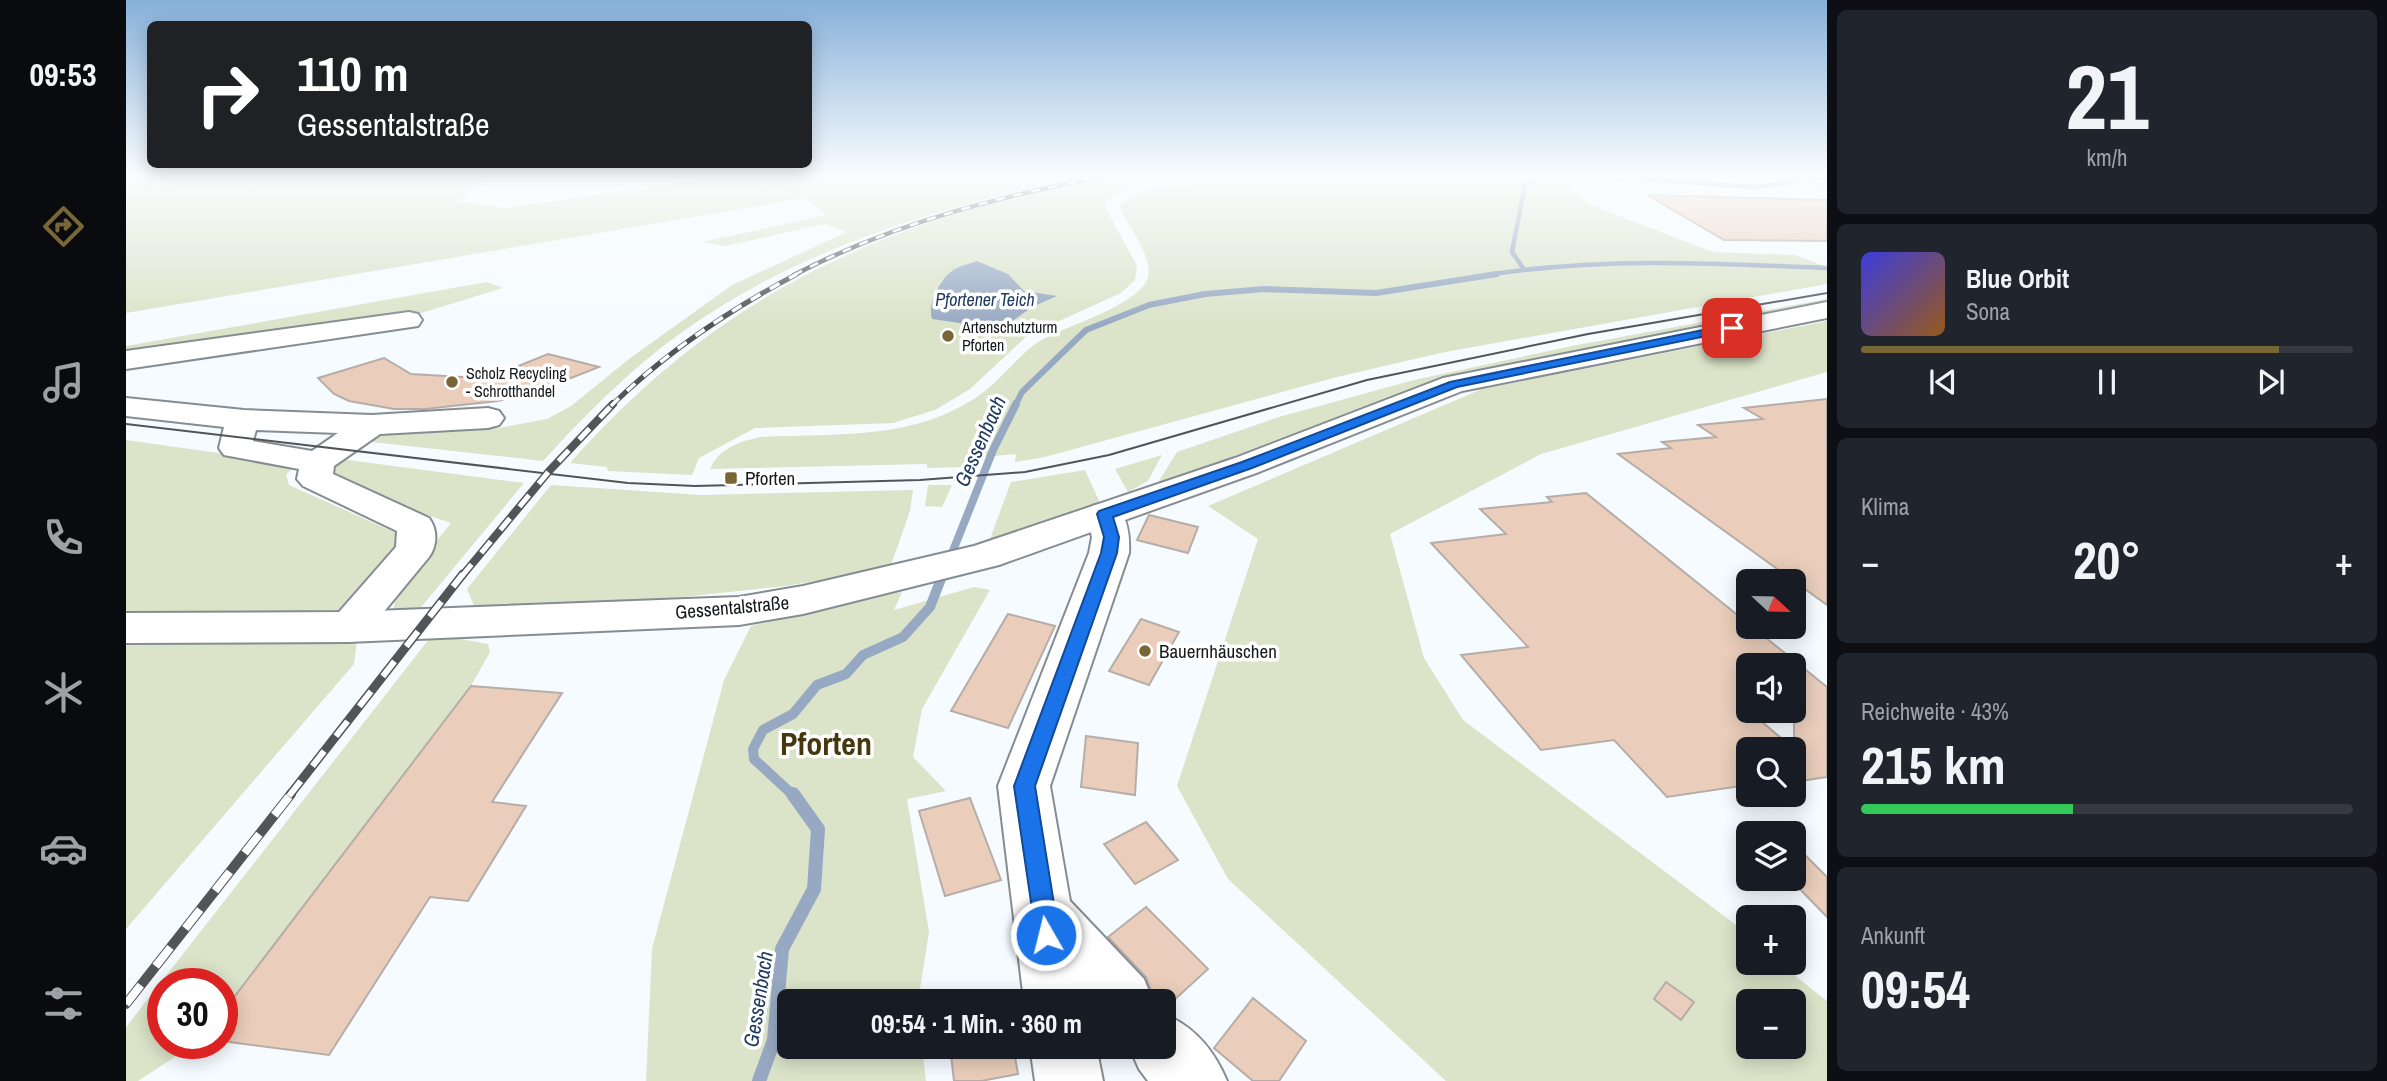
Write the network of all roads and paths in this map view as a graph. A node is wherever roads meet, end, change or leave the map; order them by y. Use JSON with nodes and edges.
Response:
{"nodes":[{"id":1,"x":1827,"y":310,"type":"edge"},
{"id":2,"x":409,"y":320,"type":"dead end"},
{"id":3,"x":126,"y":360,"type":"edge"},
{"id":4,"x":126,"y":407,"type":"edge"},
{"id":5,"x":488,"y":418,"type":"dead end"},
{"id":6,"x":244,"y":420,"type":"junction"},
{"id":7,"x":372,"y":425,"type":"junction"},
{"id":8,"x":318,"y":462,"type":"junction"},
{"id":9,"x":1105,"y":514,"type":"junction"},
{"id":10,"x":348,"y":627,"type":"junction"},
{"id":11,"x":126,"y":628,"type":"edge"},
{"id":12,"x":1043,"y":913,"type":"junction"},
{"id":13,"x":1054,"y":989,"type":"edge"},
{"id":14,"x":1110,"y":989,"type":"edge"},
{"id":15,"x":1065,"y":1059,"type":"edge"},
{"id":16,"x":1174,"y":1059,"type":"edge"},
{"id":17,"x":1069,"y":1081,"type":"edge"},
{"id":18,"x":1193,"y":1081,"type":"edge"}],
"edges":[{"from":1,"to":9,"type":"main road","name":"Gessentalstraße"},
{"from":2,"to":3,"type":"main road"},
{"from":4,"to":6,"type":"main road"},
{"from":5,"to":7,"type":"main road"},
{"from":6,"to":7,"type":"main road"},
{"from":6,"to":8,"type":"main road"},
{"from":7,"to":8,"type":"main road"},
{"from":8,"to":10,"type":"main road"},
{"from":9,"to":10,"type":"main road","name":"Gessentalstraße"},
{"from":9,"to":12,"type":"main road"},
{"from":10,"to":11,"type":"main road","name":"Gessentalstraße"},
{"from":12,"to":13,"type":"main road"},
{"from":12,"to":14,"type":"main road"},
{"from":15,"to":17,"type":"main road"},
{"from":16,"to":18,"type":"main road"}]}
